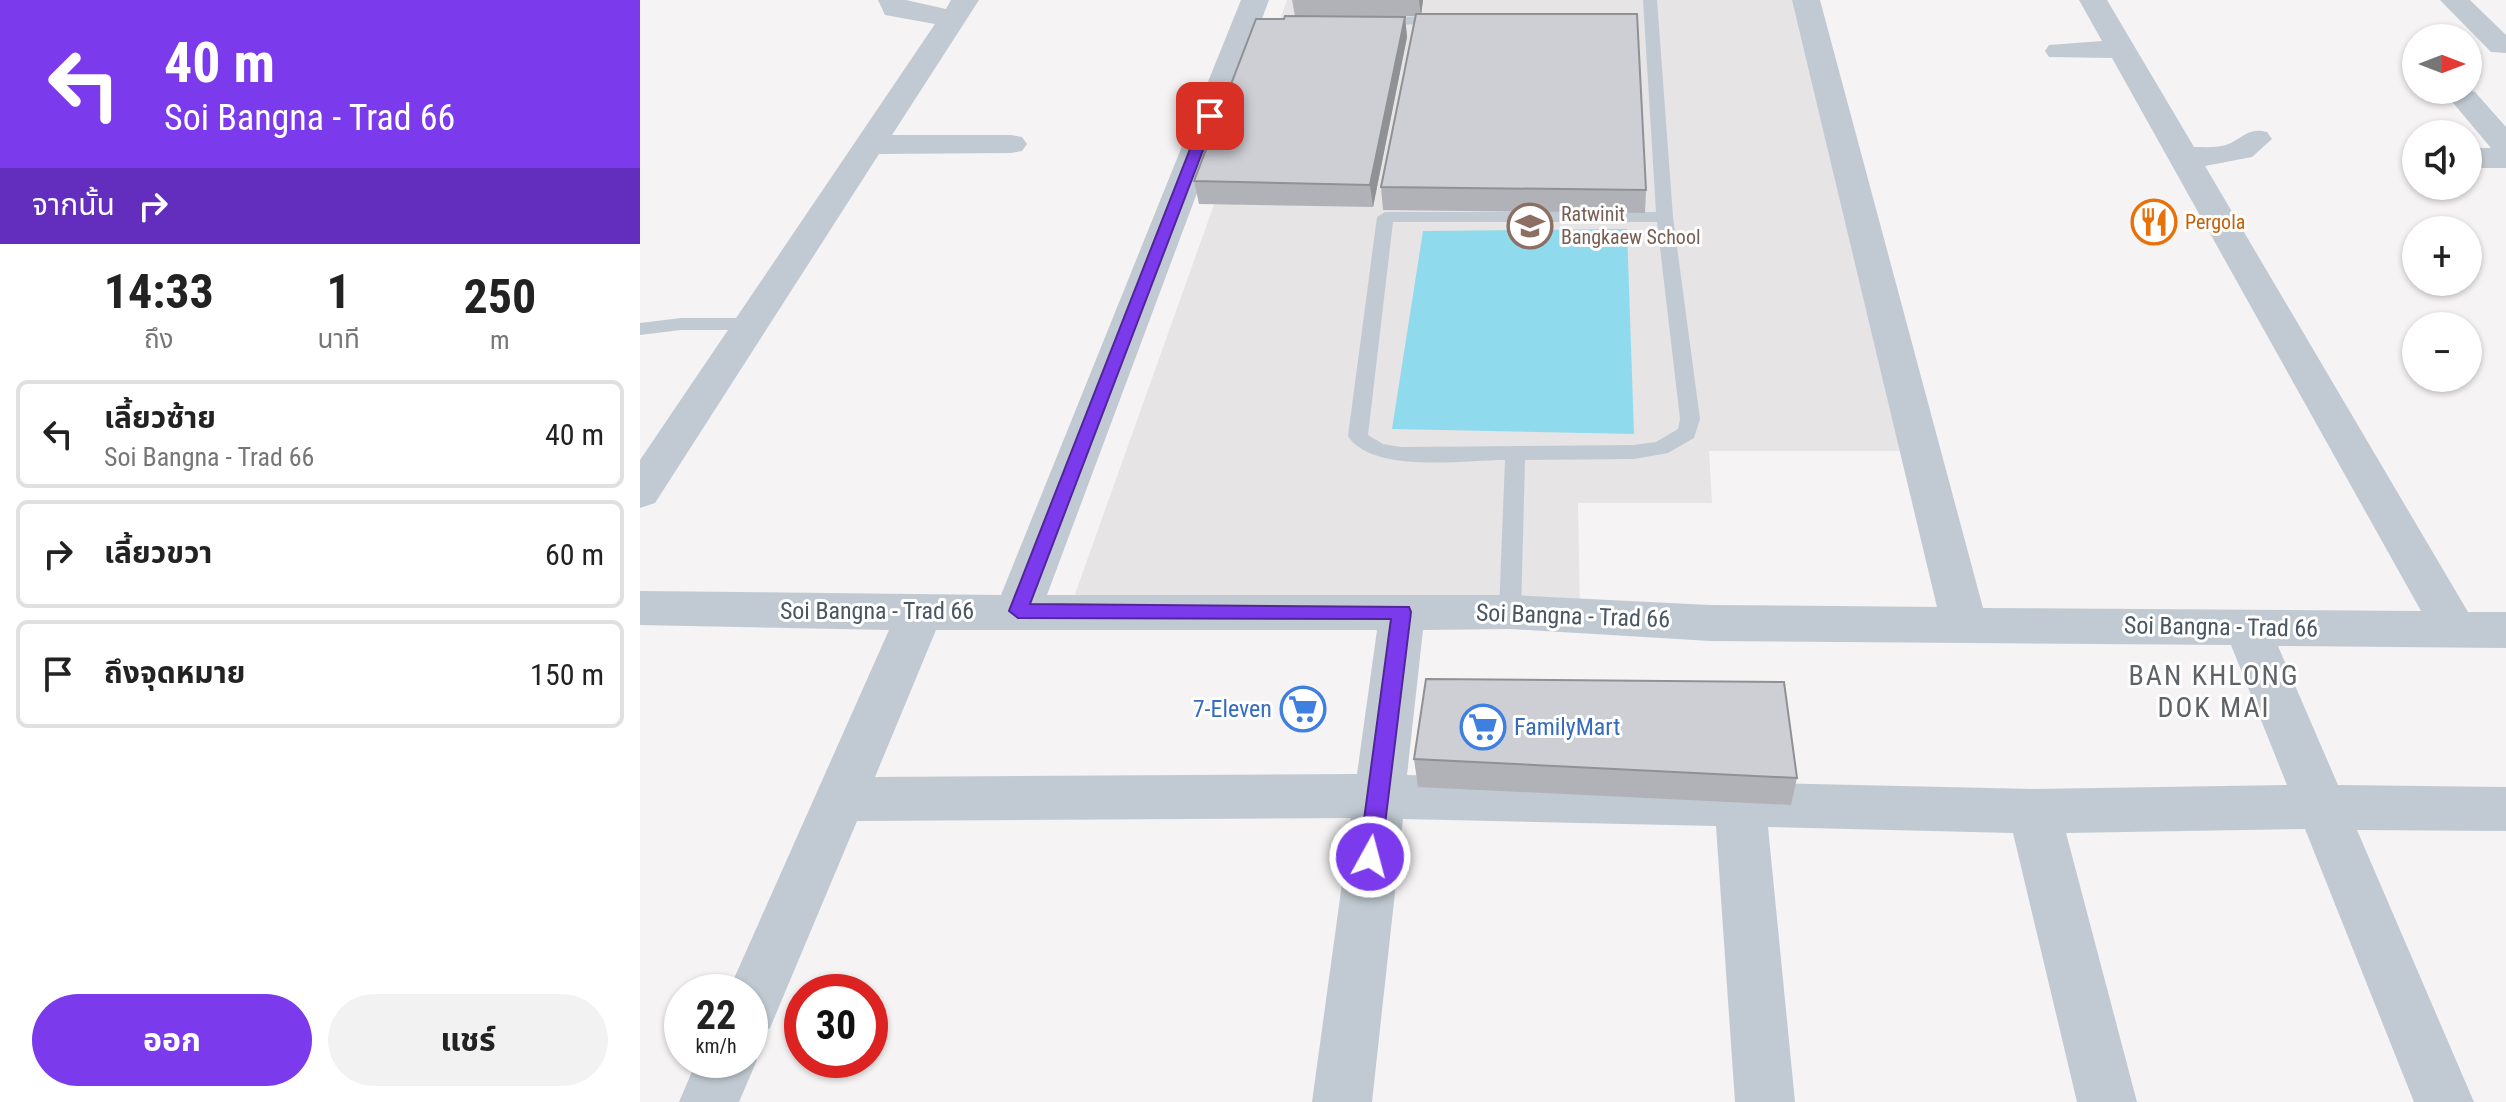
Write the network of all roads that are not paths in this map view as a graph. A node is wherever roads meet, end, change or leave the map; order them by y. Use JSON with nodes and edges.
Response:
{"nodes":[{"id":1,"x":892,"y":0,"type":"edge"},
{"id":2,"x":1255,"y":0,"type":"edge"},
{"id":3,"x":1806,"y":0,"type":"edge"},
{"id":4,"x":2093,"y":0,"type":"edge"},
{"id":5,"x":2454,"y":0,"type":"edge"},
{"id":6,"x":959,"y":9,"type":"edge"},
{"id":7,"x":1646,"y":12,"type":"edge"},
{"id":8,"x":1455,"y":20,"type":"edge"},
{"id":9,"x":1394,"y":21,"type":"edge"},
{"id":10,"x":2123,"y":49,"type":"junction"},
{"id":11,"x":2059,"y":51,"type":"dead end"},
{"id":12,"x":2504,"y":52,"type":"edge"},
{"id":13,"x":2469,"y":104,"type":"edge"},
{"id":14,"x":2256,"y":139,"type":"dead end"},
{"id":15,"x":1011,"y":144,"type":"dead end"},
{"id":16,"x":870,"y":145,"type":"junction"},
{"id":17,"x":2506,"y":146,"type":"edge"},
{"id":18,"x":2185,"y":157,"type":"junction"},
{"id":19,"x":2482,"y":158,"type":"edge"},
{"id":20,"x":2506,"y":158,"type":"edge"},
{"id":21,"x":1665,"y":217,"type":"junction"},
{"id":22,"x":752,"y":324,"type":"junction"},
{"id":23,"x":640,"y":329,"type":"edge"},
{"id":24,"x":1515,"y":455,"type":"junction"},
{"id":25,"x":640,"y":493,"type":"edge"},
{"id":26,"x":640,"y":608,"type":"edge"},
{"id":27,"x":1018,"y":611,"type":"junction"},
{"id":28,"x":1402,"y":612,"type":"junction"},
{"id":29,"x":1510,"y":612,"type":"junction"},
{"id":30,"x":920,"y":613,"type":"junction"},
{"id":31,"x":1963,"y":625,"type":"junction"},
{"id":32,"x":2247,"y":627,"type":"junction"},
{"id":33,"x":2454,"y":629,"type":"junction"},
{"id":34,"x":2506,"y":630,"type":"edge"},
{"id":35,"x":1378,"y":796,"type":"junction"},
{"id":36,"x":842,"y":799,"type":"junction"},
{"id":37,"x":1740,"y":804,"type":"junction"},
{"id":38,"x":2319,"y":807,"type":"junction"},
{"id":39,"x":2506,"y":809,"type":"edge"},
{"id":40,"x":2034,"y":811,"type":"junction"},
{"id":41,"x":765,"y":974,"type":"edge"},
{"id":42,"x":719,"y":1078,"type":"edge"},
{"id":43,"x":709,"y":1102,"type":"edge"},
{"id":44,"x":1342,"y":1102,"type":"edge"},
{"id":45,"x":1765,"y":1102,"type":"edge"},
{"id":46,"x":2107,"y":1102,"type":"edge"},
{"id":47,"x":2444,"y":1102,"type":"edge"}],
"edges":[{"from":1,"to":6,"type":"street"},
{"from":2,"to":27,"type":"street"},
{"from":3,"to":31,"type":"street"},
{"from":4,"to":10,"type":"street"},
{"from":5,"to":12,"type":"street"},
{"from":6,"to":16,"type":"street"},
{"from":7,"to":21,"type":"lane"},
{"from":8,"to":9,"type":"lane"},
{"from":10,"to":11,"type":"street"},
{"from":10,"to":18,"type":"street"},
{"from":13,"to":17,"type":"street"},
{"from":14,"to":18,"type":"street"},
{"from":15,"to":16,"type":"street"},
{"from":16,"to":22,"type":"street"},
{"from":18,"to":33,"type":"street"},
{"from":19,"to":20,"type":"street"},
{"from":21,"to":24,"type":"lane"},
{"from":21,"to":24,"type":"lane"},
{"from":22,"to":23,"type":"lane"},
{"from":22,"to":25,"type":"street"},
{"from":24,"to":29,"type":"lane"},
{"from":26,"to":30,"type":"street","name":"Soi Bangna - Trad 66"},
{"from":27,"to":28,"type":"street","name":"Soi Bangna - Trad 66"},
{"from":27,"to":30,"type":"street","name":"Soi Bangna - Trad 66"},
{"from":28,"to":29,"type":"street","name":"Soi Bangna - Trad 66"},
{"from":28,"to":35,"type":"street"},
{"from":29,"to":31,"type":"street","name":"Soi Bangna - Trad 66"},
{"from":30,"to":36,"type":"street"},
{"from":31,"to":32,"type":"street","name":"Soi Bangna - Trad 66"},
{"from":32,"to":33,"type":"street","name":"Soi Bangna - Trad 66"},
{"from":32,"to":38,"type":"street"},
{"from":33,"to":34,"type":"street","name":"Soi Bangna - Trad 66"},
{"from":35,"to":36,"type":"street"},
{"from":35,"to":37,"type":"street"},
{"from":35,"to":44,"type":"street"},
{"from":36,"to":41,"type":"street"},
{"from":37,"to":40,"type":"street"},
{"from":37,"to":45,"type":"street"},
{"from":38,"to":39,"type":"street"},
{"from":38,"to":40,"type":"street"},
{"from":38,"to":47,"type":"street"},
{"from":40,"to":46,"type":"street"},
{"from":42,"to":43,"type":"street"}]}
